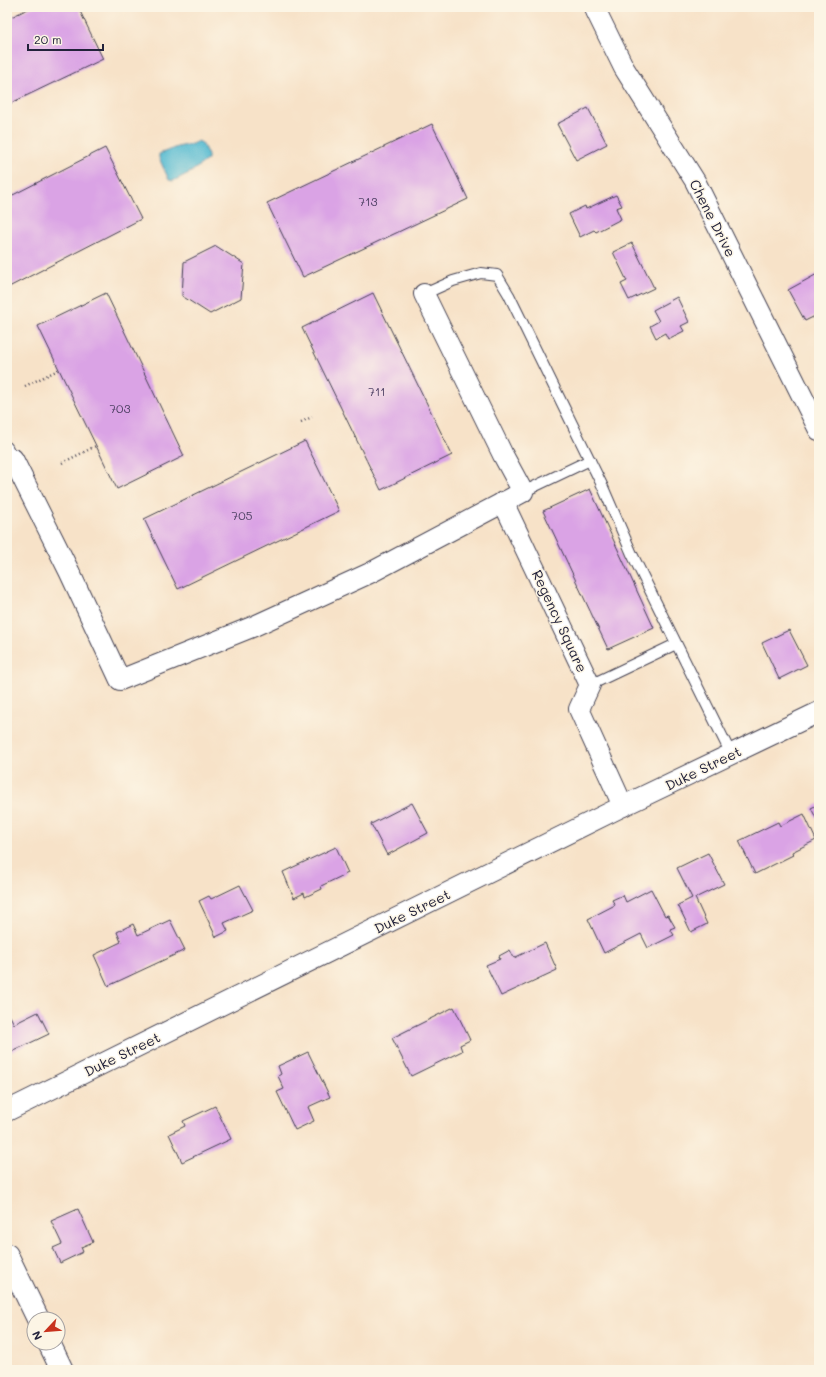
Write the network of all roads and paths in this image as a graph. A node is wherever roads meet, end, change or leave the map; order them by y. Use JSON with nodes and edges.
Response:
{"nodes":[{"id":1,"x":596,"y":11,"type":"dead end"},
{"id":2,"x":424,"y":294,"type":"joint"},
{"id":3,"x":60,"y":369,"type":"dead end"},
{"id":4,"x":25,"y":386,"type":"dead end"},
{"id":5,"x":312,"y":417,"type":"dead end"},
{"id":6,"x":301,"y":422,"type":"dead end"},
{"id":7,"x":819,"y":430,"type":"edge"},
{"id":8,"x":96,"y":446,"type":"dead end"},
{"id":9,"x":10,"y":453,"type":"edge"},
{"id":10,"x":590,"y":460,"type":"junction"},
{"id":11,"x":62,"y":463,"type":"dead end"},
{"id":12,"x":523,"y":492,"type":"junction"},
{"id":13,"x":503,"y":502,"type":"junction"},
{"id":14,"x":676,"y":644,"type":"junction"},
{"id":15,"x":590,"y":685,"type":"junction"},
{"id":16,"x":819,"y":712,"type":"edge"},
{"id":17,"x":731,"y":754,"type":"junction"},
{"id":18,"x":623,"y":806,"type":"junction"},
{"id":19,"x":7,"y":1111,"type":"edge"},
{"id":20,"x":7,"y":1255,"type":"edge"},
{"id":21,"x":34,"y":1311,"type":"edge"},
{"id":22,"x":53,"y":1351,"type":"edge"},
{"id":23,"x":62,"y":1370,"type":"edge"}],
"edges":[{"from":1,"to":7,"type":"street","name":"Chene Drive"},
{"from":2,"to":10,"type":"lane"},
{"from":2,"to":12,"type":"street"},
{"from":3,"to":4,"type":"path"},
{"from":5,"to":6,"type":"path"},
{"from":8,"to":11,"type":"path"},
{"from":9,"to":13,"type":"street"},
{"from":10,"to":12,"type":"lane"},
{"from":10,"to":14,"type":"lane"},
{"from":12,"to":13,"type":"street"},
{"from":13,"to":15,"type":"street","name":"Regency Square"},
{"from":14,"to":15,"type":"lane"},
{"from":14,"to":17,"type":"lane"},
{"from":15,"to":18,"type":"street","name":"Regency Square"},
{"from":16,"to":17,"type":"street","name":"Duke Street"},
{"from":17,"to":18,"type":"street","name":"Duke Street"},
{"from":18,"to":19,"type":"street","name":"Duke Street"},
{"from":20,"to":21,"type":"street"},
{"from":22,"to":23,"type":"street"}]}
